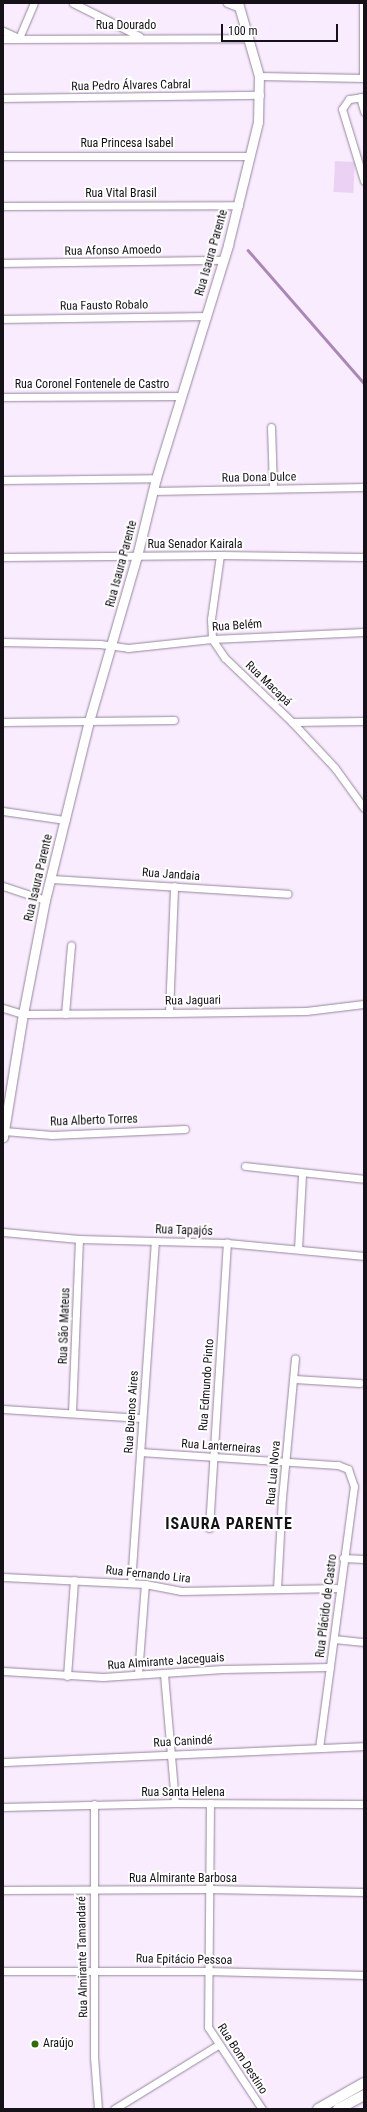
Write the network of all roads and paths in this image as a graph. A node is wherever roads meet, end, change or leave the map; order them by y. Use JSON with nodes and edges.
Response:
{"nodes":[{"id":1,"x":34,"y":3,"type":"edge"},
{"id":2,"x":73,"y":3,"type":"edge"},
{"id":3,"x":227,"y":3,"type":"edge"},
{"id":4,"x":364,"y":3,"type":"edge"},
{"id":5,"x":239,"y":6,"type":"edge"},
{"id":6,"x":3,"y":31,"type":"edge"},
{"id":7,"x":141,"y":37,"type":"junction"},
{"id":8,"x":19,"y":38,"type":"junction"},
{"id":9,"x":249,"y":38,"type":"junction"},
{"id":10,"x":3,"y":39,"type":"edge"},
{"id":11,"x":259,"y":76,"type":"junction"},
{"id":12,"x":363,"y":78,"type":"edge"},
{"id":13,"x":260,"y":95,"type":"junction"},
{"id":14,"x":362,"y":97,"type":"edge"},
{"id":15,"x":3,"y":98,"type":"edge"},
{"id":16,"x":364,"y":111,"type":"edge"},
{"id":17,"x":3,"y":156,"type":"edge"},
{"id":18,"x":250,"y":156,"type":"junction"},
{"id":19,"x":364,"y":181,"type":"edge"},
{"id":20,"x":239,"y":205,"type":"junction"},
{"id":21,"x":3,"y":206,"type":"edge"},
{"id":22,"x":224,"y":260,"type":"junction"},
{"id":23,"x":3,"y":263,"type":"edge"},
{"id":24,"x":206,"y":316,"type":"junction"},
{"id":25,"x":3,"y":319,"type":"edge"},
{"id":26,"x":181,"y":396,"type":"junction"},
{"id":27,"x":3,"y":397,"type":"edge"},
{"id":28,"x":271,"y":427,"type":"dead end"},
{"id":29,"x":156,"y":478,"type":"junction"},
{"id":30,"x":3,"y":480,"type":"edge"},
{"id":31,"x":364,"y":487,"type":"edge"},
{"id":32,"x":272,"y":488,"type":"junction"},
{"id":33,"x":154,"y":491,"type":"junction"},
{"id":34,"x":220,"y":555,"type":"junction"},
{"id":35,"x":137,"y":556,"type":"junction"},
{"id":36,"x":3,"y":557,"type":"edge"},
{"id":37,"x":364,"y":557,"type":"edge"},
{"id":38,"x":364,"y":632,"type":"edge"},
{"id":39,"x":212,"y":638,"type":"junction"},
{"id":40,"x":3,"y":642,"type":"edge"},
{"id":41,"x":112,"y":645,"type":"junction"},
{"id":42,"x":174,"y":720,"type":"dead end"},
{"id":43,"x":364,"y":720,"type":"edge"},
{"id":44,"x":89,"y":721,"type":"junction"},
{"id":45,"x":3,"y":722,"type":"edge"},
{"id":46,"x":292,"y":722,"type":"junction"},
{"id":47,"x":364,"y":808,"type":"edge"},
{"id":48,"x":3,"y":811,"type":"edge"},
{"id":49,"x":65,"y":820,"type":"junction"},
{"id":50,"x":52,"y":879,"type":"junction"},
{"id":51,"x":3,"y":886,"type":"edge"},
{"id":52,"x":174,"y":886,"type":"junction"},
{"id":53,"x":288,"y":894,"type":"dead end"},
{"id":54,"x":45,"y":900,"type":"junction"},
{"id":55,"x":71,"y":945,"type":"dead end"},
{"id":56,"x":364,"y":1004,"type":"edge"},
{"id":57,"x":3,"y":1008,"type":"edge"},
{"id":58,"x":169,"y":1013,"type":"junction"},
{"id":59,"x":23,"y":1014,"type":"junction"},
{"id":60,"x":64,"y":1014,"type":"junction"},
{"id":61,"x":7,"y":1096,"type":"edge"},
{"id":62,"x":185,"y":1129,"type":"dead end"},
{"id":63,"x":4,"y":1134,"type":"edge"},
{"id":64,"x":245,"y":1166,"type":"dead end"},
{"id":65,"x":302,"y":1174,"type":"junction"},
{"id":66,"x":364,"y":1179,"type":"edge"},
{"id":67,"x":3,"y":1232,"type":"edge"},
{"id":68,"x":79,"y":1239,"type":"junction"},
{"id":69,"x":155,"y":1242,"type":"junction"},
{"id":70,"x":227,"y":1243,"type":"junction"},
{"id":71,"x":298,"y":1250,"type":"junction"},
{"id":72,"x":364,"y":1256,"type":"edge"},
{"id":73,"x":296,"y":1359,"type":"dead end"},
{"id":74,"x":294,"y":1379,"type":"junction"},
{"id":75,"x":360,"y":1383,"type":"dead end"},
{"id":76,"x":3,"y":1408,"type":"edge"},
{"id":77,"x":72,"y":1413,"type":"junction"},
{"id":78,"x":142,"y":1418,"type":"junction"},
{"id":79,"x":140,"y":1452,"type":"junction"},
{"id":80,"x":213,"y":1457,"type":"junction"},
{"id":81,"x":286,"y":1463,"type":"junction"},
{"id":82,"x":348,"y":1470,"type":"joint"},
{"id":83,"x":209,"y":1528,"type":"dead end"},
{"id":84,"x":343,"y":1558,"type":"junction"},
{"id":85,"x":364,"y":1559,"type":"edge"},
{"id":86,"x":3,"y":1577,"type":"edge"},
{"id":87,"x":74,"y":1580,"type":"junction"},
{"id":88,"x":131,"y":1583,"type":"junction"},
{"id":89,"x":145,"y":1584,"type":"junction"},
{"id":90,"x":338,"y":1588,"type":"junction"},
{"id":91,"x":277,"y":1589,"type":"junction"},
{"id":92,"x":334,"y":1639,"type":"junction"},
{"id":93,"x":364,"y":1642,"type":"edge"},
{"id":94,"x":330,"y":1667,"type":"junction"},
{"id":95,"x":3,"y":1670,"type":"edge"},
{"id":96,"x":138,"y":1674,"type":"junction"},
{"id":97,"x":164,"y":1674,"type":"junction"},
{"id":98,"x":67,"y":1676,"type":"junction"},
{"id":99,"x":364,"y":1746,"type":"edge"},
{"id":100,"x":319,"y":1747,"type":"junction"},
{"id":101,"x":172,"y":1753,"type":"junction"},
{"id":102,"x":3,"y":1762,"type":"edge"},
{"id":103,"x":175,"y":1803,"type":"junction"},
{"id":104,"x":210,"y":1803,"type":"junction"},
{"id":105,"x":94,"y":1804,"type":"junction"},
{"id":106,"x":364,"y":1804,"type":"edge"},
{"id":107,"x":3,"y":1807,"type":"edge"},
{"id":108,"x":209,"y":1889,"type":"junction"},
{"id":109,"x":3,"y":1890,"type":"edge"},
{"id":110,"x":93,"y":1890,"type":"junction"},
{"id":111,"x":364,"y":1892,"type":"edge"},
{"id":112,"x":95,"y":1970,"type":"junction"},
{"id":113,"x":3,"y":1971,"type":"edge"},
{"id":114,"x":207,"y":1971,"type":"junction"},
{"id":115,"x":364,"y":1975,"type":"edge"},
{"id":116,"x":218,"y":2045,"type":"junction"},
{"id":117,"x":364,"y":2084,"type":"edge"},
{"id":118,"x":364,"y":2095,"type":"edge"},
{"id":119,"x":98,"y":2109,"type":"edge"},
{"id":120,"x":114,"y":2109,"type":"edge"},
{"id":121,"x":262,"y":2109,"type":"edge"},
{"id":122,"x":318,"y":2109,"type":"edge"},
{"id":123,"x":338,"y":2109,"type":"edge"}],
"edges":[{"from":1,"to":8,"type":"street"},
{"from":2,"to":7,"type":"street"},
{"from":3,"to":5,"type":"street"},
{"from":4,"to":12,"type":"street"},
{"from":5,"to":9,"type":"street","name":"Rua Isaura Parente"},
{"from":6,"to":8,"type":"street"},
{"from":7,"to":8,"type":"street","name":"Rua Dourado"},
{"from":7,"to":9,"type":"street","name":"Rua Dourado"},
{"from":8,"to":10,"type":"street","name":"Rua Dourado"},
{"from":9,"to":11,"type":"street","name":"Rua Isaura Parente"},
{"from":11,"to":12,"type":"street"},
{"from":11,"to":13,"type":"street","name":"Rua Isaura Parente"},
{"from":13,"to":15,"type":"street","name":"Rua Pedro Álvares Cabral"},
{"from":13,"to":18,"type":"street","name":"Rua Isaura Parente"},
{"from":14,"to":16,"type":"street"},
{"from":14,"to":19,"type":"street"},
{"from":17,"to":18,"type":"street","name":"Rua Princesa Isabel"},
{"from":18,"to":20,"type":"street","name":"Rua Isaura Parente"},
{"from":20,"to":21,"type":"street","name":"Rua Vital Brasil"},
{"from":20,"to":22,"type":"street","name":"Rua Isaura Parente"},
{"from":22,"to":23,"type":"street","name":"Rua Afonso Amoedo"},
{"from":22,"to":24,"type":"street","name":"Rua Isaura Parente"},
{"from":24,"to":25,"type":"street","name":"Rua Fausto Robalo"},
{"from":24,"to":26,"type":"street","name":"Rua Isaura Parente"},
{"from":26,"to":27,"type":"street","name":"Rua Coronel Fontenele de Castro"},
{"from":26,"to":29,"type":"street","name":"Rua Isaura Parente"},
{"from":28,"to":32,"type":"street"},
{"from":29,"to":30,"type":"street"},
{"from":29,"to":33,"type":"street","name":"Rua Isaura Parente"},
{"from":31,"to":32,"type":"street","name":"Rua Dona Dulce"},
{"from":32,"to":33,"type":"street","name":"Rua Dona Dulce"},
{"from":33,"to":35,"type":"street","name":"Rua Isaura Parente"},
{"from":34,"to":35,"type":"street","name":"Rua Senador Kairala"},
{"from":34,"to":37,"type":"street","name":"Rua Senador Kairala"},
{"from":34,"to":39,"type":"street"},
{"from":35,"to":36,"type":"street","name":"Rua Senador Kairala"},
{"from":35,"to":41,"type":"street","name":"Rua Isaura Parente"},
{"from":38,"to":39,"type":"street","name":"Rua Belém"},
{"from":39,"to":41,"type":"street","name":"Rua Belém"},
{"from":39,"to":46,"type":"street","name":"Rua Macapá"},
{"from":40,"to":41,"type":"street","name":"Rua Belém"},
{"from":41,"to":44,"type":"street","name":"Rua Isaura Parente"},
{"from":42,"to":44,"type":"street"},
{"from":43,"to":46,"type":"street"},
{"from":44,"to":45,"type":"street"},
{"from":44,"to":49,"type":"street","name":"Rua Isaura Parente"},
{"from":46,"to":47,"type":"street","name":"Rua Macapá"},
{"from":48,"to":49,"type":"street"},
{"from":49,"to":50,"type":"street","name":"Rua Isaura Parente"},
{"from":50,"to":52,"type":"street","name":"Rua Jandaia"},
{"from":50,"to":54,"type":"street","name":"Rua Isaura Parente"},
{"from":51,"to":54,"type":"street"},
{"from":52,"to":53,"type":"street","name":"Rua Jandaia"},
{"from":52,"to":58,"type":"street"},
{"from":54,"to":59,"type":"street","name":"Rua Isaura Parente"},
{"from":55,"to":60,"type":"street"},
{"from":56,"to":58,"type":"street","name":"Rua Jaguari"},
{"from":57,"to":59,"type":"street","name":"Rua Jaguari"},
{"from":58,"to":60,"type":"street","name":"Rua Jaguari"},
{"from":59,"to":60,"type":"street","name":"Rua Jaguari"},
{"from":59,"to":61,"type":"street","name":"Rua Isaura Parente"},
{"from":61,"to":63,"type":"street","name":"Rua Isaura Parente"},
{"from":62,"to":63,"type":"street","name":"Rua Alberto Torres"},
{"from":64,"to":65,"type":"street"},
{"from":65,"to":66,"type":"street"},
{"from":65,"to":71,"type":"street"},
{"from":67,"to":68,"type":"street","name":"Rua Tapajós"},
{"from":68,"to":69,"type":"street","name":"Rua Tapajós"},
{"from":68,"to":77,"type":"street","name":"Rua São Mateus"},
{"from":69,"to":70,"type":"street","name":"Rua Tapajós"},
{"from":69,"to":78,"type":"street","name":"Rua Buenos Aires"},
{"from":70,"to":71,"type":"street","name":"Rua Tapajós"},
{"from":70,"to":80,"type":"street","name":"Rua Edmundo Pinto"},
{"from":71,"to":72,"type":"street","name":"Rua Tapajós"},
{"from":73,"to":74,"type":"street","name":"Rua Lua Nova"},
{"from":74,"to":75,"type":"street"},
{"from":74,"to":81,"type":"street","name":"Rua Lua Nova"},
{"from":76,"to":77,"type":"street"},
{"from":77,"to":78,"type":"street"},
{"from":78,"to":79,"type":"street","name":"Rua Buenos Aires"},
{"from":79,"to":80,"type":"street","name":"Rua Lanterneiras"},
{"from":79,"to":88,"type":"street","name":"Rua Buenos Aires"},
{"from":80,"to":81,"type":"street","name":"Rua Lanterneiras"},
{"from":80,"to":83,"type":"street","name":"Rua Edmundo Pinto"},
{"from":81,"to":82,"type":"street","name":"Rua Lanterneiras"},
{"from":81,"to":91,"type":"street","name":"Rua Lua Nova"},
{"from":82,"to":84,"type":"street","name":"Rua Plácido de Castro"},
{"from":84,"to":85,"type":"street"},
{"from":84,"to":90,"type":"street","name":"Rua Plácido de Castro"},
{"from":86,"to":87,"type":"street","name":"Rua Fernando Lira"},
{"from":87,"to":88,"type":"street","name":"Rua Fernando Lira"},
{"from":87,"to":98,"type":"street"},
{"from":88,"to":89,"type":"street","name":"Rua Fernando Lira"},
{"from":89,"to":91,"type":"street","name":"Rua Fernando Lira"},
{"from":89,"to":96,"type":"street"},
{"from":90,"to":91,"type":"street","name":"Rua Fernando Lira"},
{"from":90,"to":92,"type":"street","name":"Rua Plácido de Castro"},
{"from":92,"to":93,"type":"street"},
{"from":92,"to":94,"type":"street","name":"Rua Plácido de Castro"},
{"from":94,"to":97,"type":"street","name":"Rua Almirante Jaceguais"},
{"from":94,"to":100,"type":"street","name":"Rua Plácido de Castro"},
{"from":95,"to":98,"type":"street","name":"Rua Almirante Jaceguais"},
{"from":96,"to":97,"type":"street","name":"Rua Almirante Jaceguais"},
{"from":96,"to":98,"type":"street","name":"Rua Almirante Jaceguais"},
{"from":97,"to":101,"type":"street"},
{"from":99,"to":100,"type":"street","name":"Rua Canindé"},
{"from":100,"to":101,"type":"street","name":"Rua Canindé"},
{"from":101,"to":102,"type":"street","name":"Rua Canindé"},
{"from":101,"to":103,"type":"street"},
{"from":103,"to":104,"type":"street","name":"Rua Santa Helena"},
{"from":103,"to":105,"type":"street","name":"Rua Santa Helena"},
{"from":104,"to":106,"type":"street","name":"Rua Santa Helena"},
{"from":104,"to":108,"type":"street","name":"Rua Bom Destino"},
{"from":105,"to":107,"type":"street","name":"Rua Santa Helena"},
{"from":105,"to":110,"type":"street","name":"Rua Almirante Tamandaré"},
{"from":108,"to":110,"type":"street","name":"Rua Almirante Barbosa"},
{"from":108,"to":111,"type":"street","name":"Rua Almirante Barbosa"},
{"from":108,"to":114,"type":"street","name":"Rua Bom Destino"},
{"from":109,"to":110,"type":"street","name":"Rua Almirante Barbosa"},
{"from":110,"to":112,"type":"street","name":"Rua Almirante Tamandaré"},
{"from":112,"to":113,"type":"street","name":"Rua Epitácio Pessoa"},
{"from":112,"to":114,"type":"street","name":"Rua Epitácio Pessoa"},
{"from":112,"to":119,"type":"street","name":"Rua Almirante Tamandaré"},
{"from":114,"to":115,"type":"street","name":"Rua Epitácio Pessoa"},
{"from":114,"to":116,"type":"street","name":"Rua Bom Destino"},
{"from":116,"to":120,"type":"street"},
{"from":116,"to":121,"type":"street","name":"Rua Bom Destino"},
{"from":117,"to":122,"type":"main road"},
{"from":118,"to":123,"type":"main road"}]}
